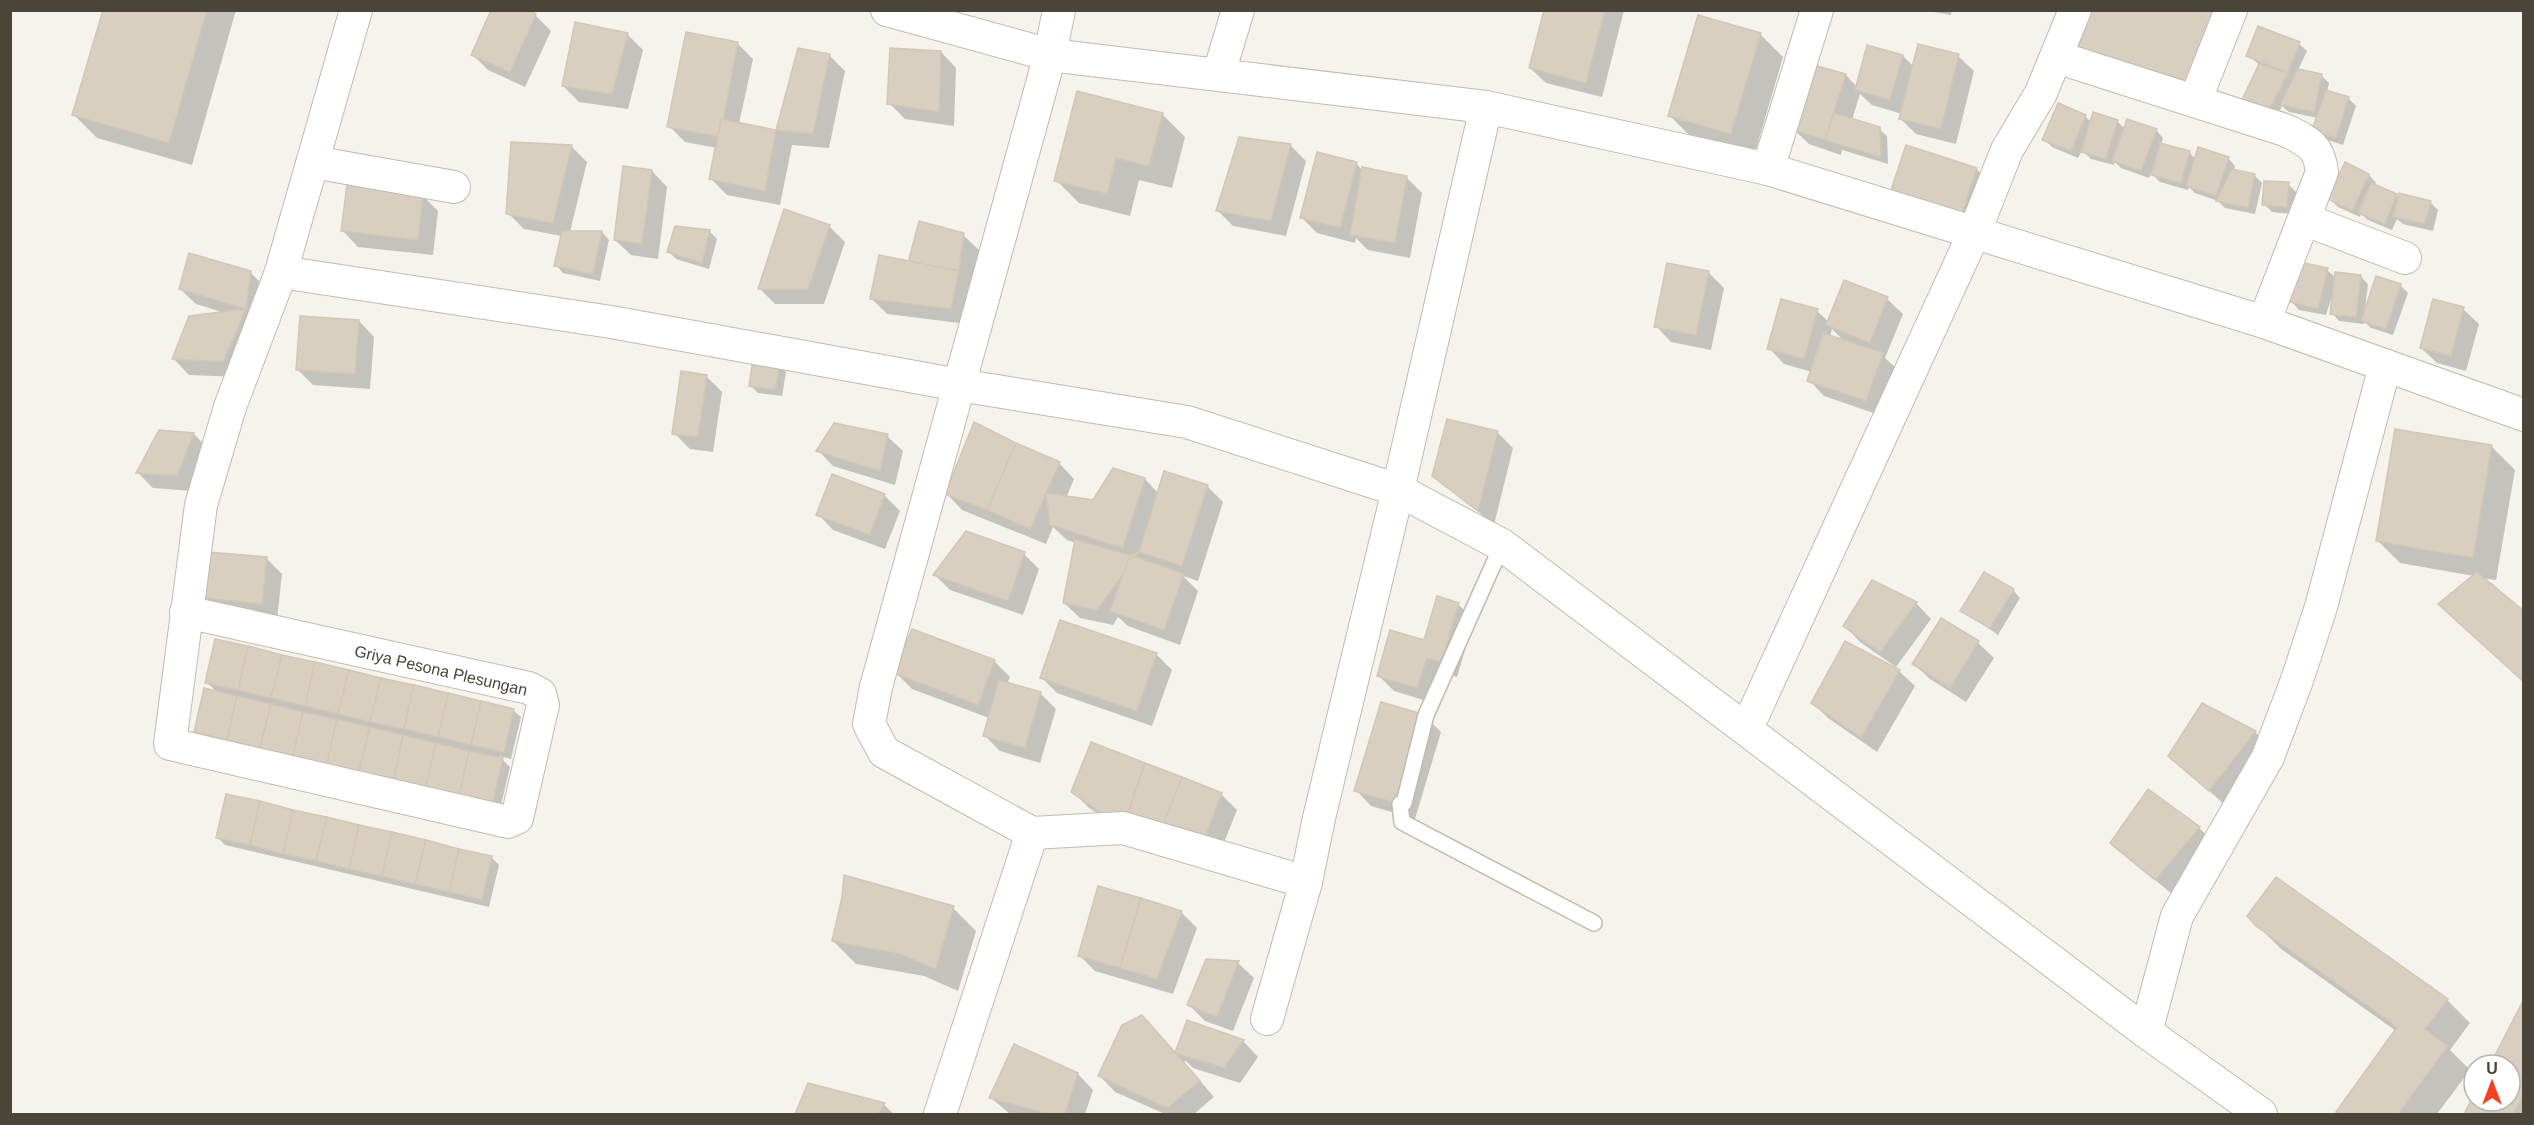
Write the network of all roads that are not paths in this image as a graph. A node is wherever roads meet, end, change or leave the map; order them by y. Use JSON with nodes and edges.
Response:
{"nodes":[{"id":1,"x":356,"y":10,"type":"edge"},
{"id":2,"x":887,"y":10,"type":"edge"},
{"id":3,"x":1059,"y":10,"type":"edge"},
{"id":4,"x":1238,"y":10,"type":"edge"},
{"id":5,"x":1817,"y":10,"type":"edge"},
{"id":6,"x":2075,"y":10,"type":"edge"},
{"id":7,"x":2231,"y":10,"type":"edge"},
{"id":8,"x":1050,"y":55,"type":"junction"},
{"id":9,"x":2069,"y":61,"type":"dead end"},
{"id":10,"x":1219,"y":73,"type":"junction"},
{"id":11,"x":2195,"y":102,"type":"junction"},
{"id":12,"x":1486,"y":107,"type":"junction"},
{"id":13,"x":314,"y":162,"type":"junction"},
{"id":14,"x":1768,"y":169,"type":"junction"},
{"id":15,"x":454,"y":188,"type":"dead end"},
{"id":16,"x":2306,"y":219,"type":"junction"},
{"id":17,"x":1975,"y":231,"type":"junction"},
{"id":18,"x":2405,"y":258,"type":"dead end"},
{"id":19,"x":281,"y":272,"type":"junction"},
{"id":20,"x":2264,"y":322,"type":"junction"},
{"id":21,"x":2385,"y":366,"type":"junction"},
{"id":22,"x":959,"y":385,"type":"junction"},
{"id":23,"x":2523,"y":415,"type":"edge"},
{"id":24,"x":1398,"y":490,"type":"junction"},
{"id":25,"x":1503,"y":545,"type":"junction"},
{"id":26,"x":186,"y":612,"type":"junction"},
{"id":27,"x":1747,"y":728,"type":"junction"},
{"id":28,"x":1032,"y":833,"type":"junction"},
{"id":29,"x":1306,"y":882,"type":"junction"},
{"id":30,"x":1594,"y":923,"type":"dead end"},
{"id":31,"x":1267,"y":1019,"type":"dead end"},
{"id":32,"x":2146,"y":1032,"type":"junction"},
{"id":33,"x":940,"y":1114,"type":"edge"},
{"id":34,"x":2261,"y":1114,"type":"edge"}],
"edges":[{"from":1,"to":13,"type":"street"},
{"from":2,"to":8,"type":"street"},
{"from":3,"to":8,"type":"street"},
{"from":4,"to":10,"type":"street"},
{"from":5,"to":14,"type":"street"},
{"from":6,"to":17,"type":"street"},
{"from":7,"to":11,"type":"street"},
{"from":8,"to":10,"type":"street"},
{"from":8,"to":22,"type":"street"},
{"from":9,"to":11,"type":"street"},
{"from":10,"to":12,"type":"street"},
{"from":11,"to":16,"type":"street"},
{"from":12,"to":14,"type":"street"},
{"from":12,"to":24,"type":"street"},
{"from":13,"to":15,"type":"street"},
{"from":13,"to":19,"type":"street"},
{"from":14,"to":17,"type":"street"},
{"from":16,"to":18,"type":"street"},
{"from":16,"to":20,"type":"street"},
{"from":17,"to":20,"type":"street"},
{"from":17,"to":27,"type":"street"},
{"from":19,"to":22,"type":"street"},
{"from":19,"to":26,"type":"street"},
{"from":20,"to":21,"type":"street"},
{"from":21,"to":23,"type":"street"},
{"from":21,"to":32,"type":"street"},
{"from":22,"to":24,"type":"street"},
{"from":22,"to":28,"type":"street"},
{"from":24,"to":25,"type":"street"},
{"from":24,"to":29,"type":"street"},
{"from":25,"to":27,"type":"street"},
{"from":25,"to":30,"type":"lane"},
{"from":26,"to":26,"type":"street","name":"Griya Pesona Plesungan"},
{"from":27,"to":32,"type":"street"},
{"from":28,"to":29,"type":"street"},
{"from":28,"to":33,"type":"street"},
{"from":29,"to":31,"type":"street"},
{"from":32,"to":34,"type":"street"}]}
